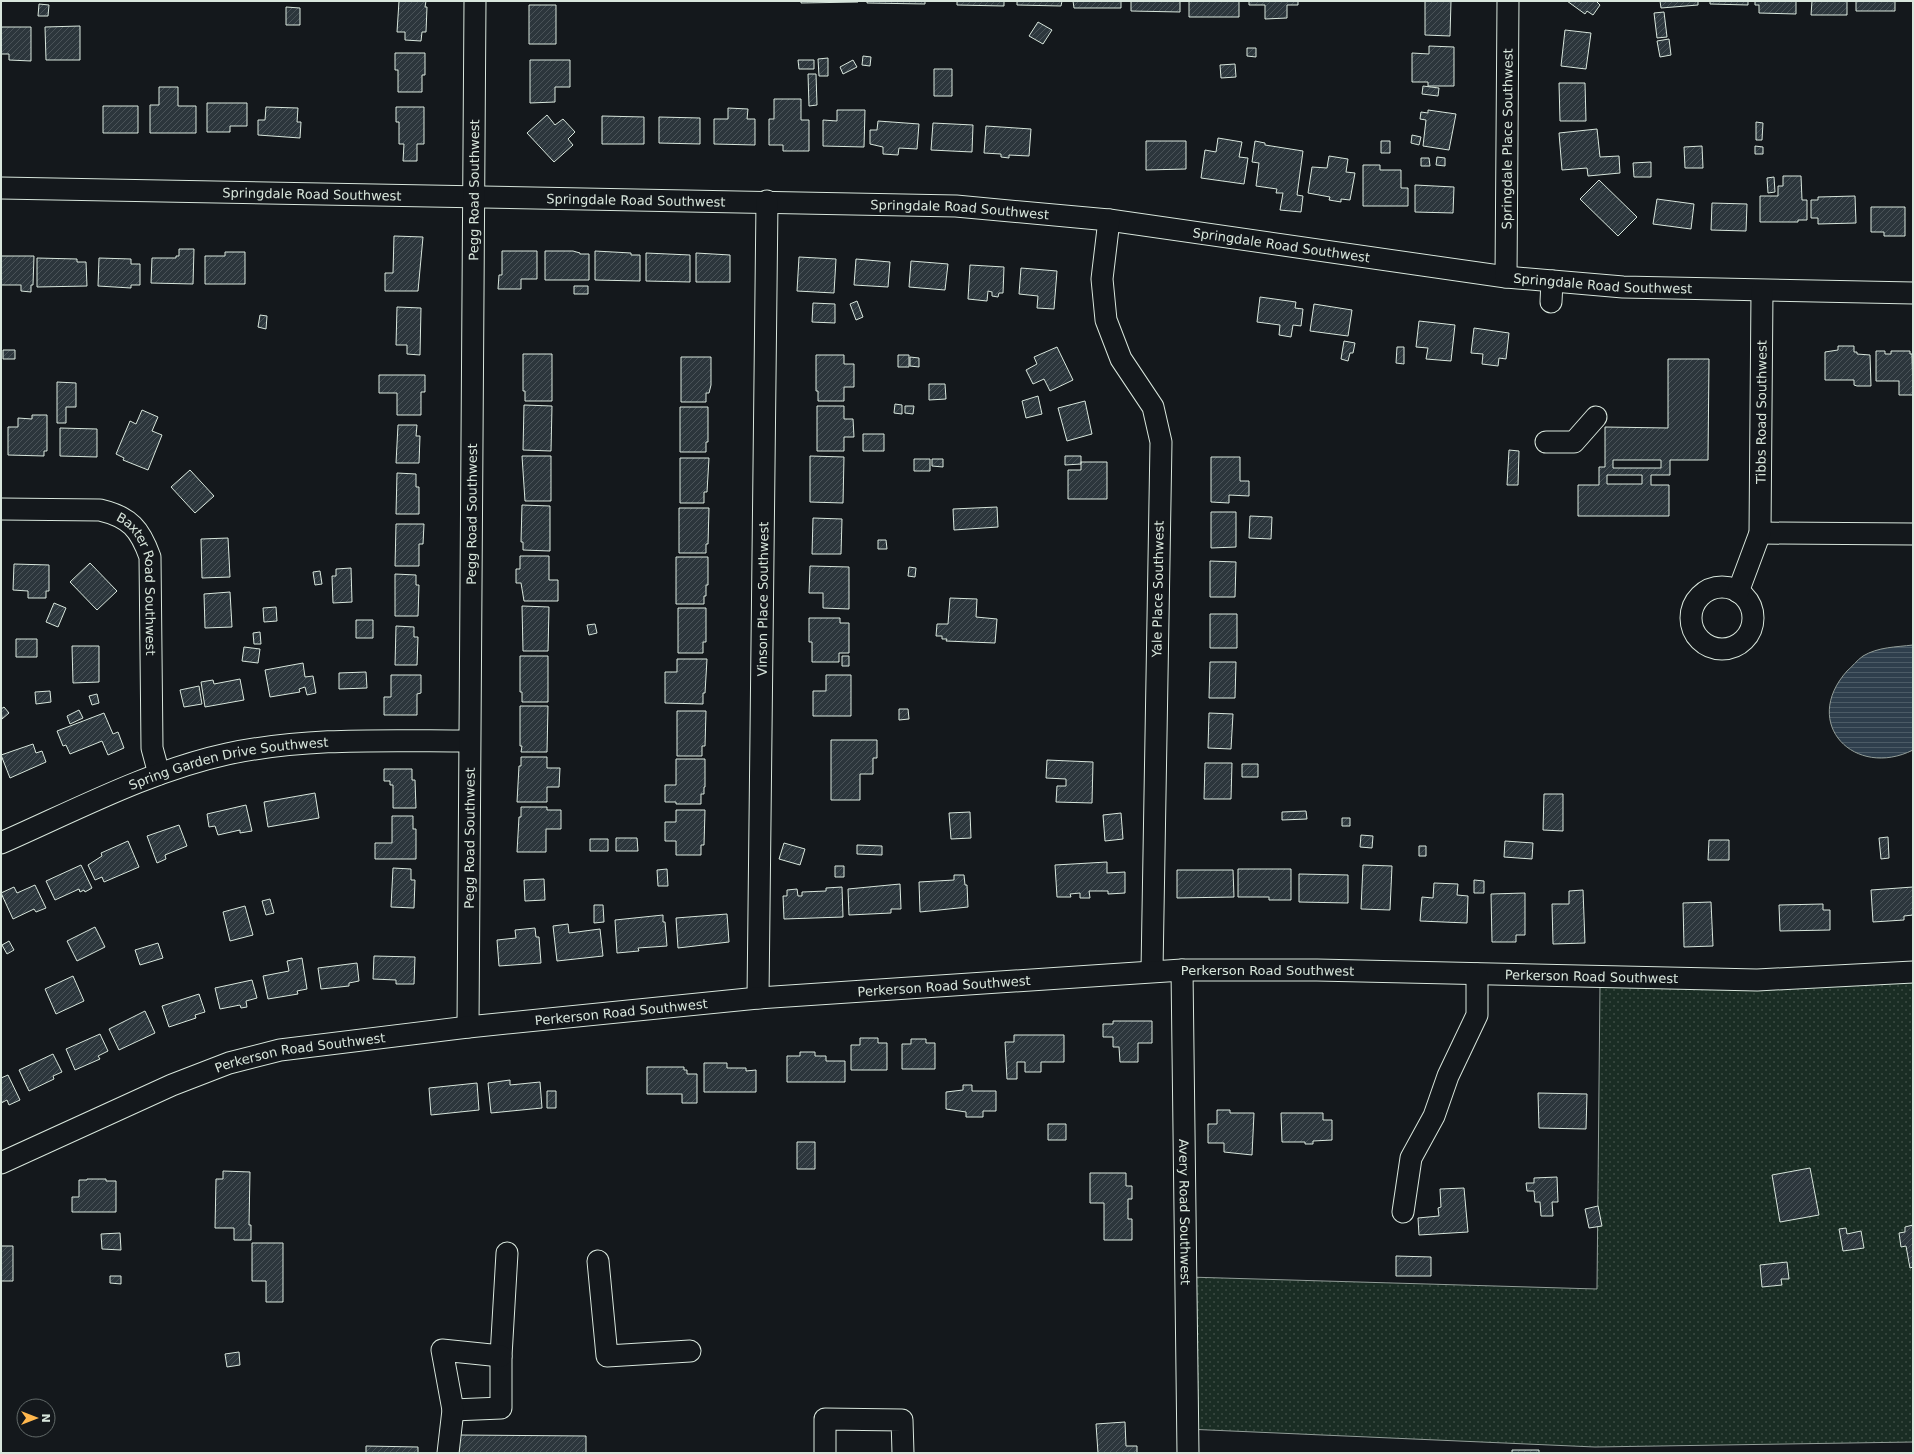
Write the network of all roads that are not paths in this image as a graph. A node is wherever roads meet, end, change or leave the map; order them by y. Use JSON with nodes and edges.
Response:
{"nodes":[{"id":1,"x":475,"y":1,"type":"edge"},
{"id":2,"x":1508,"y":1,"type":"edge"},
{"id":3,"x":1,"y":188,"type":"edge"},
{"id":4,"x":474,"y":196,"type":"junction"},
{"id":5,"x":767,"y":201,"type":"junction"},
{"id":6,"x":1109,"y":220,"type":"junction"},
{"id":7,"x":1506,"y":277,"type":"junction"},
{"id":8,"x":1552,"y":281,"type":"junction"},
{"id":9,"x":1762,"y":291,"type":"junction"},
{"id":10,"x":1913,"y":293,"type":"edge"},
{"id":11,"x":1551,"y":302,"type":"dead end"},
{"id":12,"x":1596,"y":417,"type":"dead end"},
{"id":13,"x":1546,"y":442,"type":"dead end"},
{"id":14,"x":1,"y":509,"type":"edge"},
{"id":15,"x":1760,"y":533,"type":"junction"},
{"id":16,"x":1913,"y":534,"type":"edge"},
{"id":17,"x":1738,"y":592,"type":"dead end"},
{"id":18,"x":469,"y":741,"type":"junction"},
{"id":19,"x":159,"y":774,"type":"junction"},
{"id":20,"x":1,"y":843,"type":"edge"},
{"id":21,"x":1182,"y":970,"type":"junction"},
{"id":22,"x":1152,"y":972,"type":"junction"},
{"id":23,"x":1913,"y":972,"type":"edge"},
{"id":24,"x":1477,"y":974,"type":"junction"},
{"id":25,"x":758,"y":998,"type":"junction"},
{"id":26,"x":468,"y":1027,"type":"junction"},
{"id":27,"x":1,"y":1163,"type":"edge"},
{"id":28,"x":1403,"y":1212,"type":"dead end"},
{"id":29,"x":507,"y":1253,"type":"dead end"},
{"id":30,"x":598,"y":1260,"type":"dead end"},
{"id":31,"x":690,"y":1351,"type":"dead end"},
{"id":32,"x":501,"y":1356,"type":"junction"},
{"id":33,"x":453,"y":1410,"type":"junction"},
{"id":34,"x":448,"y":1453,"type":"edge"},
{"id":35,"x":825,"y":1453,"type":"edge"},
{"id":36,"x":903,"y":1453,"type":"edge"},
{"id":37,"x":1188,"y":1453,"type":"edge"}],
"edges":[{"from":1,"to":4,"type":"street","name":"Pegg Road Southwest"},
{"from":2,"to":7,"type":"street","name":"Springdale Place Southwest"},
{"from":3,"to":4,"type":"street","name":"Springdale Road Southwest"},
{"from":4,"to":5,"type":"street","name":"Springdale Road Southwest"},
{"from":4,"to":18,"type":"street","name":"Pegg Road Southwest"},
{"from":5,"to":6,"type":"street","name":"Springdale Road Southwest"},
{"from":5,"to":25,"type":"street","name":"Vinson Place Southwest"},
{"from":6,"to":7,"type":"street","name":"Springdale Road Southwest"},
{"from":6,"to":22,"type":"street","name":"Yale Place Southwest"},
{"from":7,"to":8,"type":"street","name":"Springdale Road Southwest"},
{"from":8,"to":9,"type":"street","name":"Springdale Road Southwest"},
{"from":8,"to":11,"type":"street"},
{"from":9,"to":10,"type":"street","name":"Springdale Road Southwest"},
{"from":9,"to":15,"type":"street","name":"Tibbs Road Southwest"},
{"from":12,"to":13,"type":"street"},
{"from":14,"to":19,"type":"street","name":"Baxter Road Southwest"},
{"from":15,"to":16,"type":"street"},
{"from":15,"to":17,"type":"street","name":"Tibbs Road Southwest"},
{"from":18,"to":19,"type":"street","name":"Spring Garden Drive Southwest"},
{"from":18,"to":26,"type":"street","name":"Pegg Road Southwest"},
{"from":19,"to":20,"type":"street","name":"Spring Garden Drive Southwest"},
{"from":21,"to":22,"type":"street","name":"Perkerson Road Southwest"},
{"from":21,"to":24,"type":"street","name":"Perkerson Road Southwest"},
{"from":21,"to":37,"type":"street","name":"Avery Road Southwest"},
{"from":22,"to":25,"type":"street","name":"Perkerson Road Southwest"},
{"from":23,"to":24,"type":"street","name":"Perkerson Road Southwest"},
{"from":24,"to":28,"type":"street"},
{"from":25,"to":26,"type":"street","name":"Perkerson Road Southwest"},
{"from":26,"to":27,"type":"street","name":"Perkerson Road Southwest"},
{"from":29,"to":32,"type":"street"},
{"from":30,"to":31,"type":"street"},
{"from":32,"to":33,"type":"street"},
{"from":32,"to":33,"type":"street"},
{"from":33,"to":34,"type":"street"},
{"from":35,"to":36,"type":"street"}]}
